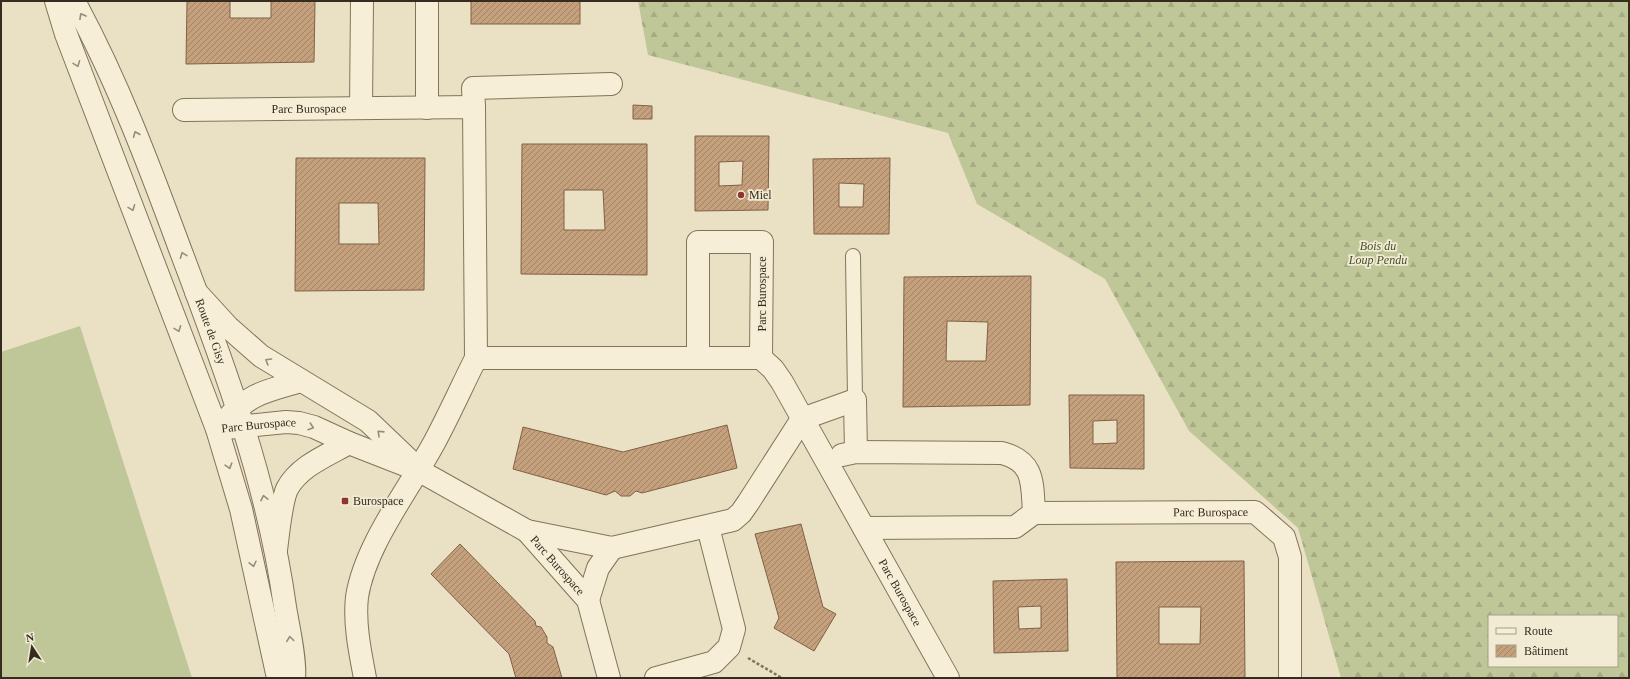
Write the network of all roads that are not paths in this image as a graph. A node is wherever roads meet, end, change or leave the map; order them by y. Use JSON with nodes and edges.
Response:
{"nodes":[{"id":1,"x":56,"y":1,"type":"edge"},
{"id":2,"x":74,"y":1,"type":"edge"},
{"id":3,"x":362,"y":1,"type":"edge"},
{"id":4,"x":427,"y":1,"type":"edge"},
{"id":5,"x":611,"y":84,"type":"dead end"},
{"id":6,"x":474,"y":107,"type":"junction"},
{"id":7,"x":361,"y":108,"type":"junction"},
{"id":8,"x":427,"y":108,"type":"junction"},
{"id":9,"x":184,"y":110,"type":"dead end"},
{"id":10,"x":853,"y":256,"type":"dead end"},
{"id":11,"x":196,"y":292,"type":"junction"},
{"id":12,"x":476,"y":358,"type":"junction"},
{"id":13,"x":698,"y":358,"type":"junction"},
{"id":14,"x":761,"y":358,"type":"junction"},
{"id":15,"x":301,"y":381,"type":"junction"},
{"id":16,"x":855,"y":400,"type":"junction"},
{"id":17,"x":239,"y":417,"type":"junction"},
{"id":18,"x":802,"y":419,"type":"junction"},
{"id":19,"x":217,"y":429,"type":"junction"},
{"id":20,"x":349,"y":443,"type":"junction"},
{"id":21,"x":856,"y":452,"type":"junction"},
{"id":22,"x":825,"y":459,"type":"junction"},
{"id":23,"x":418,"y":470,"type":"junction"},
{"id":24,"x":1034,"y":513,"type":"junction"},
{"id":25,"x":708,"y":527,"type":"junction"},
{"id":26,"x":864,"y":528,"type":"junction"},
{"id":27,"x":527,"y":531,"type":"junction"},
{"id":28,"x":612,"y":548,"type":"junction"},
{"id":29,"x":276,"y":550,"type":"junction"},
{"id":30,"x":588,"y":600,"type":"junction"},
{"id":31,"x":278,"y":678,"type":"edge"},
{"id":32,"x":294,"y":678,"type":"edge"},
{"id":33,"x":365,"y":678,"type":"edge"},
{"id":34,"x":609,"y":678,"type":"edge"},
{"id":35,"x":656,"y":678,"type":"edge"},
{"id":36,"x":948,"y":678,"type":"edge"},
{"id":37,"x":1290,"y":678,"type":"edge"}],
"edges":[{"from":1,"to":19,"type":"street","one_way":true},
{"from":11,"to":2,"type":"street","name":"Route de Gisy","one_way":true},
{"from":3,"to":7,"type":"street","name":"Parc Burospace"},
{"from":4,"to":8,"type":"street"},
{"from":5,"to":6,"type":"street"},
{"from":6,"to":8,"type":"street","name":"Parc Burospace"},
{"from":6,"to":12,"type":"street"},
{"from":7,"to":8,"type":"street","name":"Parc Burospace"},
{"from":7,"to":9,"type":"street","name":"Parc Burospace"},
{"from":10,"to":16,"type":"lane"},
{"from":15,"to":11,"type":"street","name":"Parc Burospace","one_way":true},
{"from":11,"to":17,"type":"street","name":"Route de Gisy"},
{"from":12,"to":13,"type":"street"},
{"from":12,"to":23,"type":"street"},
{"from":13,"to":14,"type":"street"},
{"from":13,"to":14,"type":"street","name":"Parc Burospace"},
{"from":14,"to":18,"type":"street","name":"Parc Burospace"},
{"from":15,"to":17,"type":"street","name":"Parc Burospace"},
{"from":23,"to":15,"type":"street","name":"Parc Burospace","one_way":true},
{"from":16,"to":18,"type":"street"},
{"from":16,"to":21,"type":"street"},
{"from":17,"to":19,"type":"street","name":"Parc Burospace"},
{"from":17,"to":20,"type":"street","name":"Parc Burospace","one_way":true},
{"from":29,"to":17,"type":"street","name":"Route de Gisy","one_way":true},
{"from":18,"to":22,"type":"street","name":"Parc Burospace"},
{"from":18,"to":25,"type":"street","name":"Parc Burospace"},
{"from":19,"to":31,"type":"street","one_way":true},
{"from":20,"to":23,"type":"street","name":"Parc Burospace"},
{"from":20,"to":29,"type":"street"},
{"from":21,"to":22,"type":"street"},
{"from":21,"to":24,"type":"street"},
{"from":22,"to":26,"type":"street","name":"Parc Burospace"},
{"from":23,"to":27,"type":"street","name":"Parc Burospace"},
{"from":23,"to":33,"type":"street"},
{"from":24,"to":26,"type":"street"},
{"from":24,"to":37,"type":"street","name":"Parc Burospace"},
{"from":25,"to":28,"type":"street","name":"Parc Burospace"},
{"from":25,"to":35,"type":"street"},
{"from":26,"to":36,"type":"street","name":"Parc Burospace"},
{"from":27,"to":28,"type":"street","name":"Parc Burospace"},
{"from":27,"to":30,"type":"street","name":"Parc Burospace"},
{"from":28,"to":30,"type":"street","name":"Parc Burospace"},
{"from":32,"to":29,"type":"street","name":"Route de Gisy","one_way":true},
{"from":30,"to":34,"type":"street","name":"Parc Burospace"}]}
